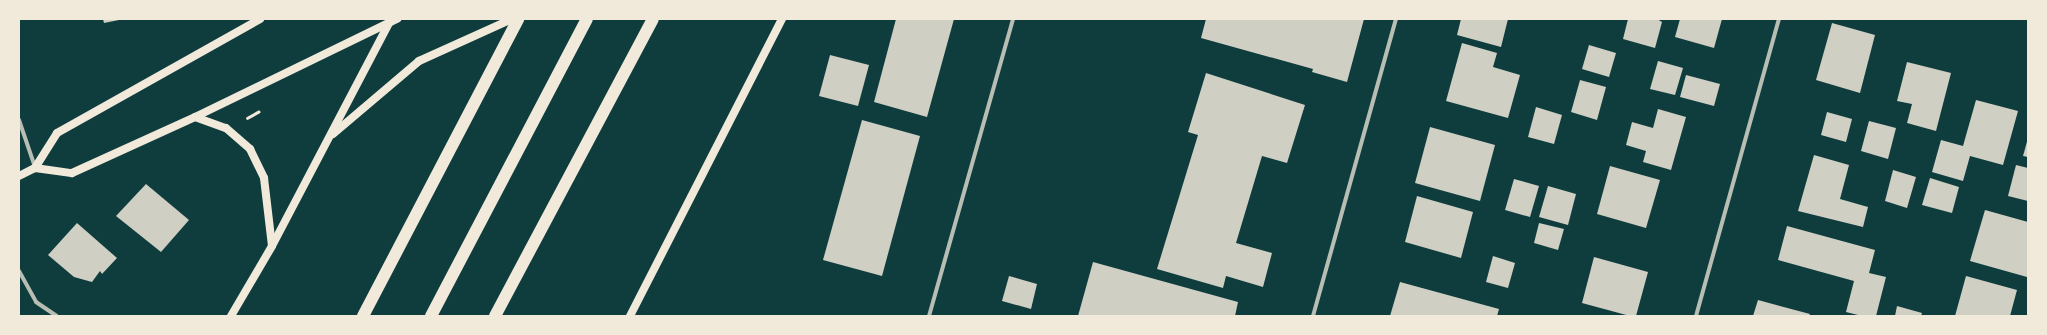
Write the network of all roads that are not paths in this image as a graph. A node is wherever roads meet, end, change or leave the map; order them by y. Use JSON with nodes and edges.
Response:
{"nodes":[{"id":1,"x":260,"y":19,"type":"edge"},
{"id":2,"x":397,"y":19,"type":"edge"},
{"id":3,"x":512,"y":19,"type":"edge"},
{"id":4,"x":518,"y":19,"type":"edge"},
{"id":5,"x":587,"y":19,"type":"edge"},
{"id":6,"x":653,"y":19,"type":"edge"},
{"id":7,"x":782,"y":19,"type":"edge"},
{"id":8,"x":1013,"y":19,"type":"edge"},
{"id":9,"x":1396,"y":19,"type":"edge"},
{"id":10,"x":1779,"y":19,"type":"edge"},
{"id":11,"x":390,"y":21,"type":"edge"},
{"id":12,"x":195,"y":117,"type":"junction"},
{"id":13,"x":19,"y":120,"type":"edge"},
{"id":14,"x":329,"y":138,"type":"junction"},
{"id":15,"x":35,"y":168,"type":"junction"},
{"id":16,"x":19,"y":176,"type":"edge"},
{"id":17,"x":272,"y":246,"type":"junction"},
{"id":18,"x":19,"y":271,"type":"edge"},
{"id":19,"x":497,"y":314,"type":"edge"},
{"id":20,"x":56,"y":316,"type":"edge"},
{"id":21,"x":231,"y":316,"type":"edge"},
{"id":22,"x":364,"y":316,"type":"edge"},
{"id":23,"x":431,"y":316,"type":"edge"},
{"id":24,"x":630,"y":316,"type":"edge"},
{"id":25,"x":929,"y":316,"type":"edge"},
{"id":26,"x":1313,"y":316,"type":"edge"},
{"id":27,"x":1696,"y":316,"type":"edge"}],
"edges":[{"from":1,"to":15,"type":"main road"},
{"from":2,"to":11,"type":"main road"},
{"from":3,"to":14,"type":"main road"},
{"from":4,"to":22,"type":"highway"},
{"from":5,"to":23,"type":"highway"},
{"from":6,"to":19,"type":"highway"},
{"from":7,"to":24,"type":"main road"},
{"from":8,"to":25,"type":"street"},
{"from":9,"to":26,"type":"street"},
{"from":10,"to":27,"type":"street"},
{"from":11,"to":12,"type":"main road"},
{"from":11,"to":14,"type":"main road"},
{"from":12,"to":15,"type":"main road"},
{"from":12,"to":17,"type":"main road"},
{"from":13,"to":15,"type":"street"},
{"from":14,"to":17,"type":"main road"},
{"from":15,"to":16,"type":"main road"},
{"from":17,"to":21,"type":"main road"},
{"from":18,"to":20,"type":"street"}]}
